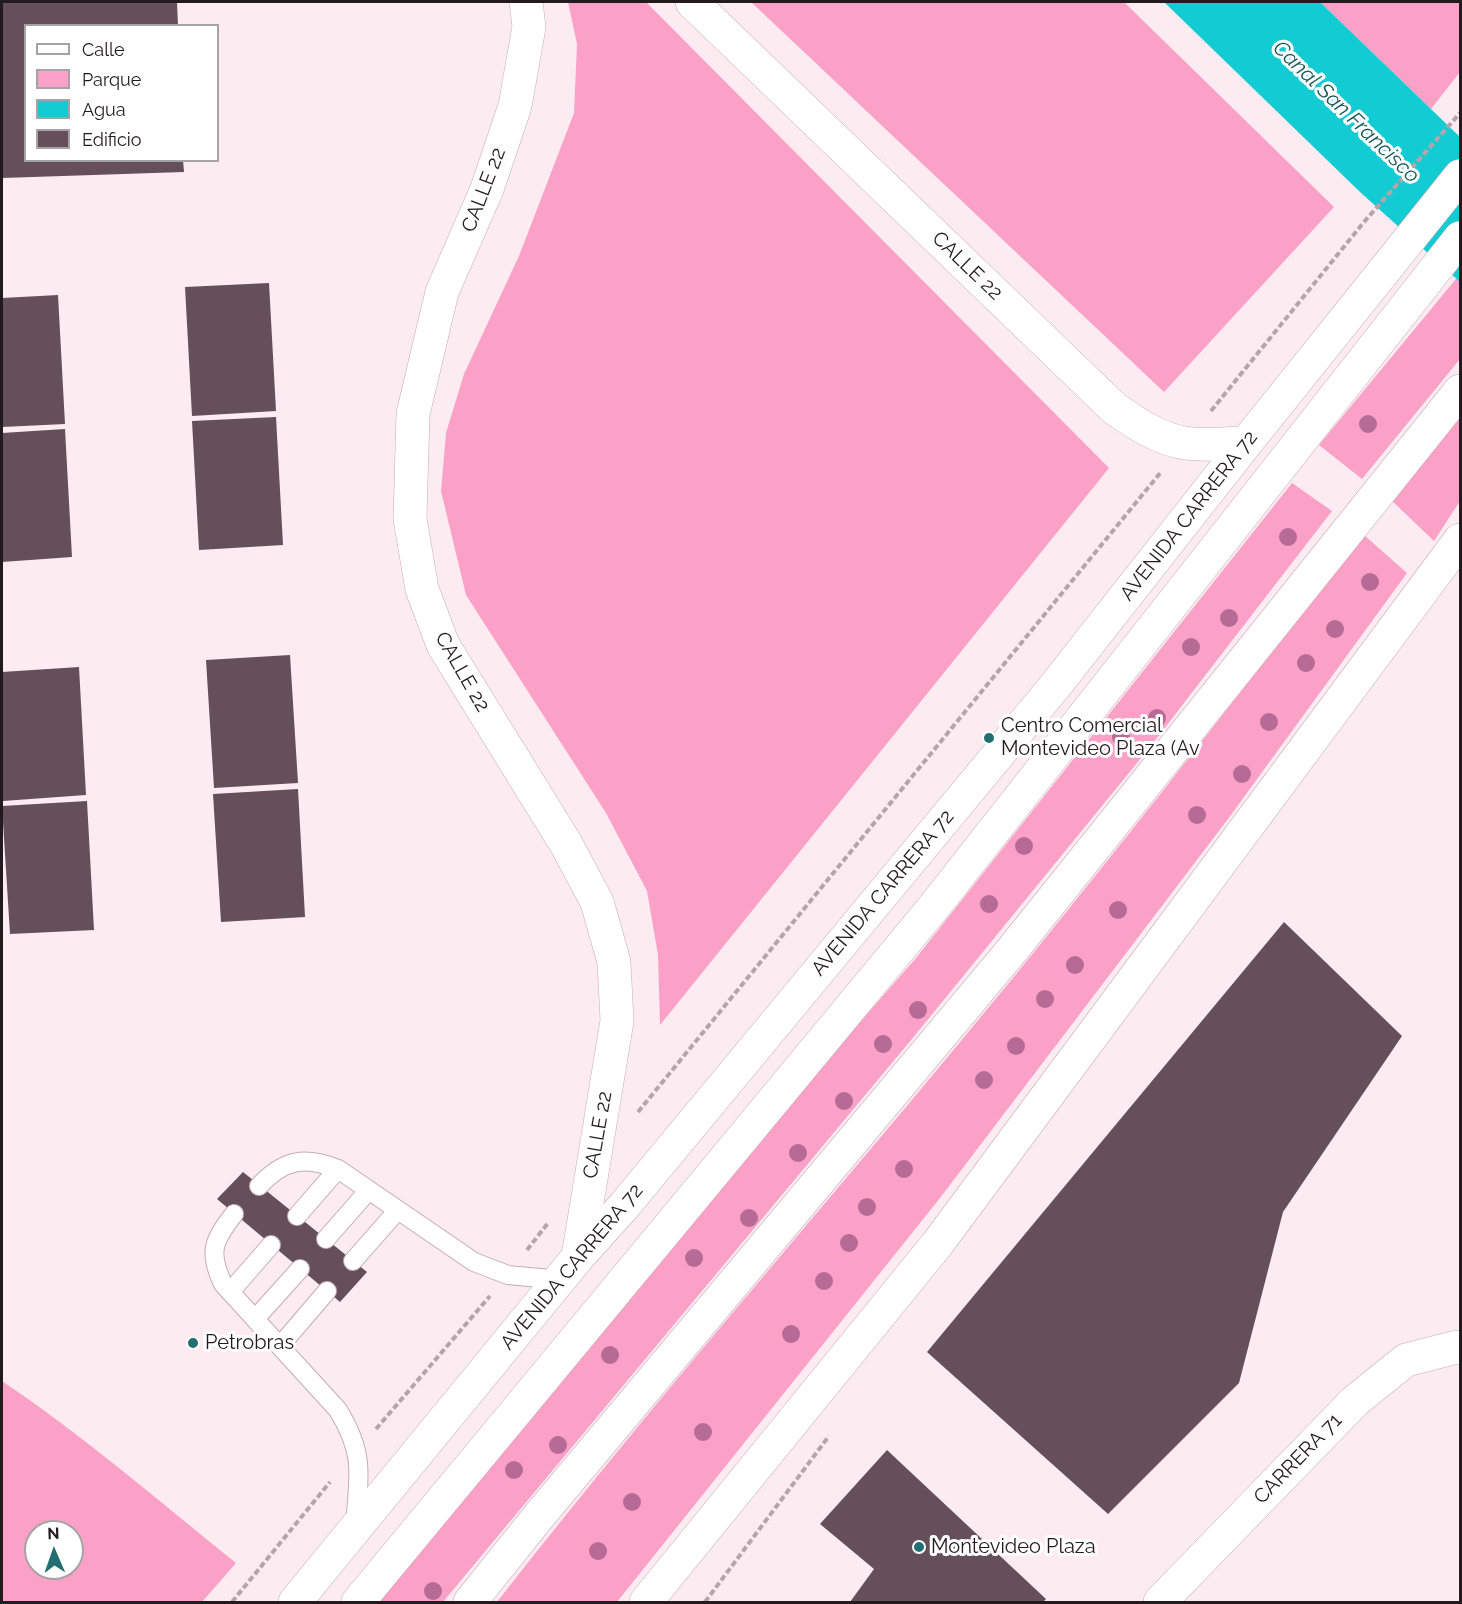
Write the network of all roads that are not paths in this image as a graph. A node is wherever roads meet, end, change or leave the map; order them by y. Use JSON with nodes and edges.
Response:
{"nodes":[{"id":1,"x":526,"y":2,"type":"edge"},
{"id":2,"x":692,"y":2,"type":"edge"},
{"id":3,"x":1461,"y":176,"type":"edge"},
{"id":4,"x":1461,"y":238,"type":"edge"},
{"id":5,"x":1461,"y":391,"type":"edge"},
{"id":6,"x":1246,"y":443,"type":"junction"},
{"id":7,"x":1461,"y":540,"type":"edge"},
{"id":8,"x":1062,"y":746,"type":"junction"},
{"id":9,"x":985,"y":769,"type":"junction"},
{"id":10,"x":338,"y":1169,"type":"junction"},
{"id":11,"x":259,"y":1186,"type":"dead end"},
{"id":12,"x":369,"y":1190,"type":"junction"},
{"id":13,"x":398,"y":1210,"type":"junction"},
{"id":14,"x":234,"y":1214,"type":"dead end"},
{"id":15,"x":297,"y":1216,"type":"dead end"},
{"id":16,"x":326,"y":1239,"type":"dead end"},
{"id":17,"x":271,"y":1245,"type":"dead end"},
{"id":18,"x":352,"y":1261,"type":"dead end"},
{"id":19,"x":300,"y":1269,"type":"dead end"},
{"id":20,"x":569,"y":1269,"type":"junction"},
{"id":21,"x":327,"y":1291,"type":"dead end"},
{"id":22,"x":230,"y":1292,"type":"junction"},
{"id":23,"x":255,"y":1319,"type":"junction"},
{"id":24,"x":280,"y":1346,"type":"junction"},
{"id":25,"x":1459,"y":1347,"type":"edge"},
{"id":26,"x":354,"y":1529,"type":"junction"},
{"id":27,"x":295,"y":1602,"type":"edge"},
{"id":28,"x":358,"y":1602,"type":"edge"},
{"id":29,"x":470,"y":1602,"type":"edge"},
{"id":30,"x":646,"y":1602,"type":"edge"},
{"id":31,"x":1160,"y":1602,"type":"edge"}],
"edges":[{"from":1,"to":20,"type":"main road","name":"CALLE 22"},
{"from":2,"to":6,"type":"main road","name":"CALLE 22"},
{"from":3,"to":6,"type":"main road","name":"AVENIDA CARRERA 72"},
{"from":4,"to":8,"type":"main road"},
{"from":5,"to":29,"type":"main road"},
{"from":6,"to":9,"type":"main road","name":"AVENIDA CARRERA 72"},
{"from":7,"to":30,"type":"main road"},
{"from":8,"to":9,"type":"main road"},
{"from":8,"to":28,"type":"main road"},
{"from":9,"to":20,"type":"main road","name":"AVENIDA CARRERA 72"},
{"from":10,"to":11,"type":"lane"},
{"from":10,"to":12,"type":"lane"},
{"from":10,"to":15,"type":"lane"},
{"from":12,"to":13,"type":"lane"},
{"from":12,"to":16,"type":"lane"},
{"from":13,"to":18,"type":"lane"},
{"from":13,"to":20,"type":"lane"},
{"from":14,"to":22,"type":"lane"},
{"from":17,"to":22,"type":"lane"},
{"from":19,"to":23,"type":"lane"},
{"from":20,"to":26,"type":"main road","name":"AVENIDA CARRERA 72"},
{"from":21,"to":24,"type":"lane"},
{"from":22,"to":23,"type":"lane"},
{"from":23,"to":24,"type":"lane"},
{"from":24,"to":26,"type":"lane"},
{"from":25,"to":31,"type":"main road","name":"CARRERA 71"},
{"from":26,"to":27,"type":"main road","name":"AVENIDA CARRERA 72"}]}
